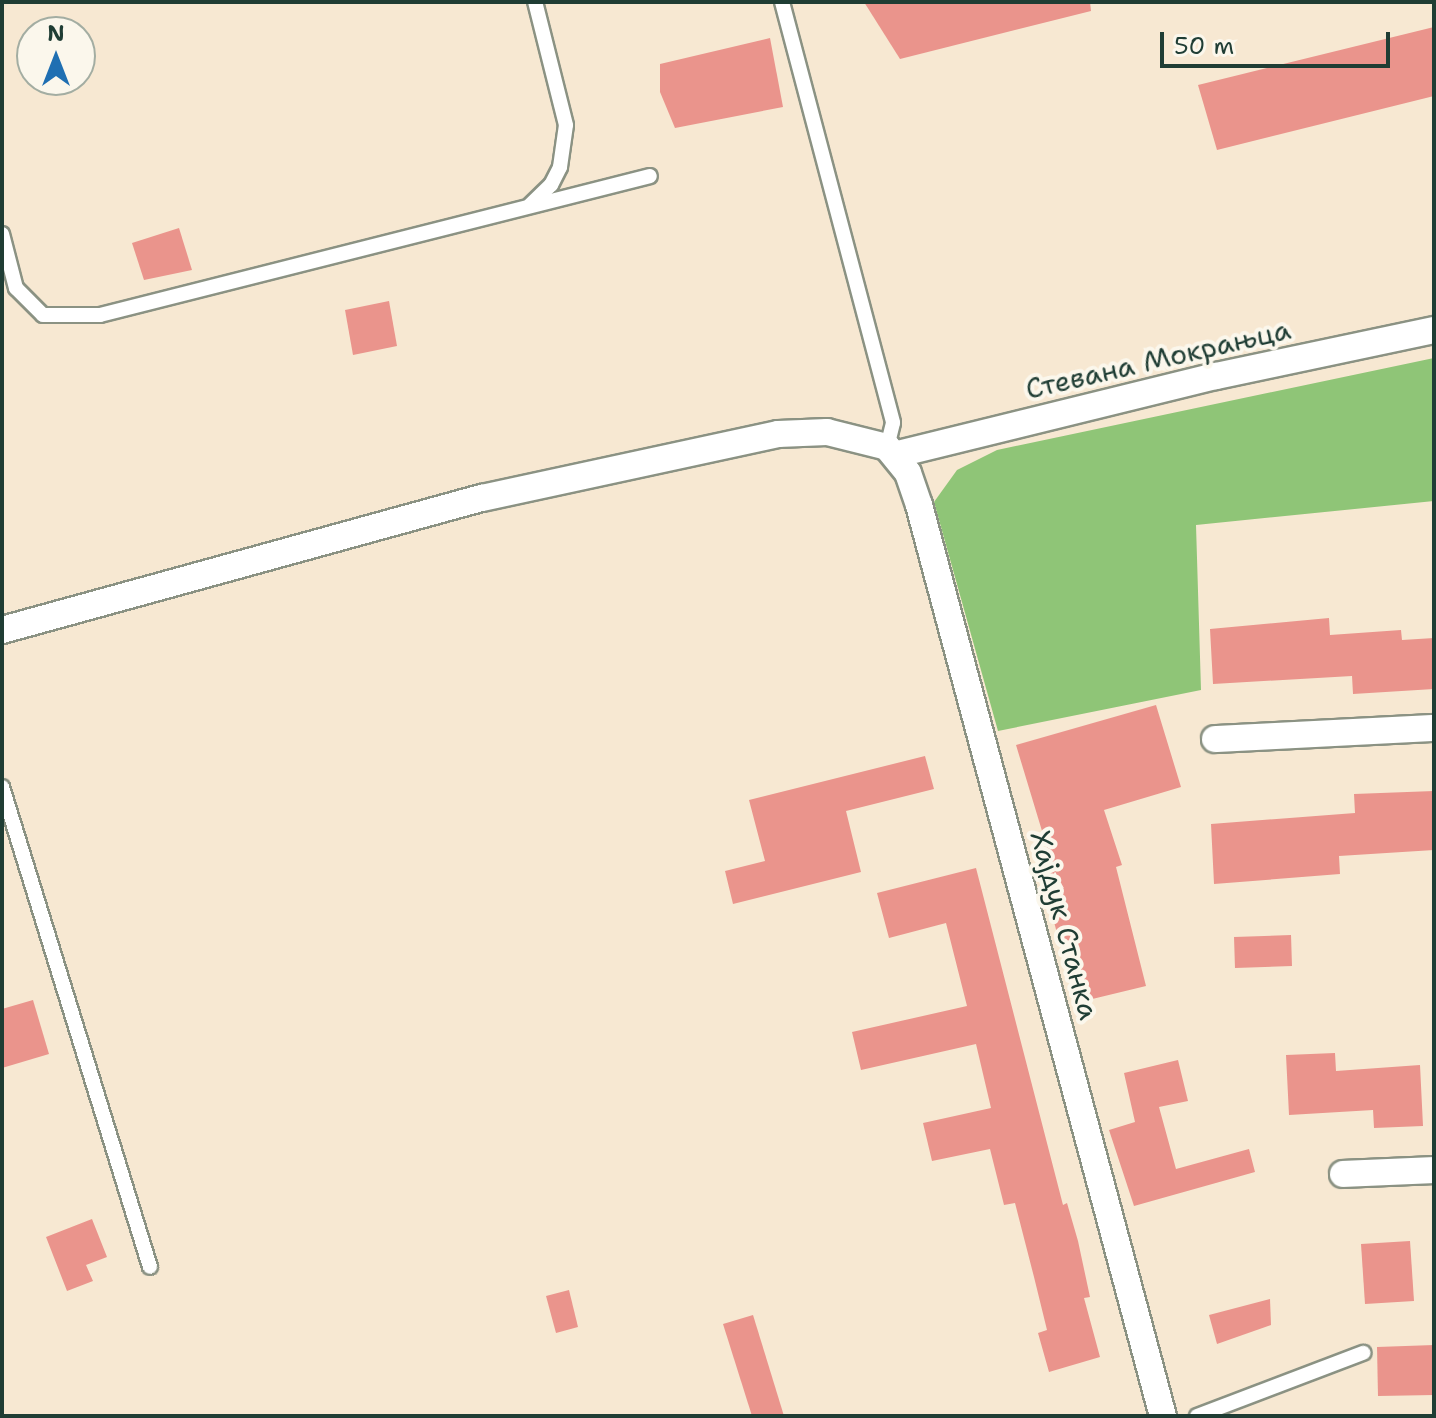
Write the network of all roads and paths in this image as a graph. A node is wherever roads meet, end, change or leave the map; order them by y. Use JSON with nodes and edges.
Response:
{"nodes":[{"id":1,"x":535,"y":2,"type":"edge"},
{"id":2,"x":782,"y":2,"type":"edge"},
{"id":3,"x":650,"y":176,"type":"dead end"},
{"id":4,"x":527,"y":207,"type":"junction"},
{"id":5,"x":2,"y":234,"type":"edge"},
{"id":6,"x":1434,"y":330,"type":"edge"},
{"id":7,"x":892,"y":450,"type":"junction"},
{"id":8,"x":2,"y":630,"type":"edge"},
{"id":9,"x":1434,"y":728,"type":"edge"},
{"id":10,"x":1215,"y":739,"type":"dead end"},
{"id":11,"x":2,"y":787,"type":"edge"},
{"id":12,"x":1434,"y":1170,"type":"edge"},
{"id":13,"x":1343,"y":1174,"type":"dead end"},
{"id":14,"x":150,"y":1267,"type":"dead end"},
{"id":15,"x":1363,"y":1353,"type":"dead end"},
{"id":16,"x":1163,"y":1416,"type":"edge"},
{"id":17,"x":1197,"y":1416,"type":"edge"}],
"edges":[{"from":1,"to":4,"type":"lane"},
{"from":2,"to":7,"type":"lane"},
{"from":3,"to":4,"type":"lane"},
{"from":4,"to":5,"type":"lane"},
{"from":6,"to":7,"type":"street","name":"Стевана Мокрањца"},
{"from":7,"to":8,"type":"street"},
{"from":7,"to":16,"type":"street","name":"Хајдук Станка"},
{"from":9,"to":10,"type":"street"},
{"from":11,"to":14,"type":"lane"},
{"from":12,"to":13,"type":"street"},
{"from":15,"to":17,"type":"lane"}]}
